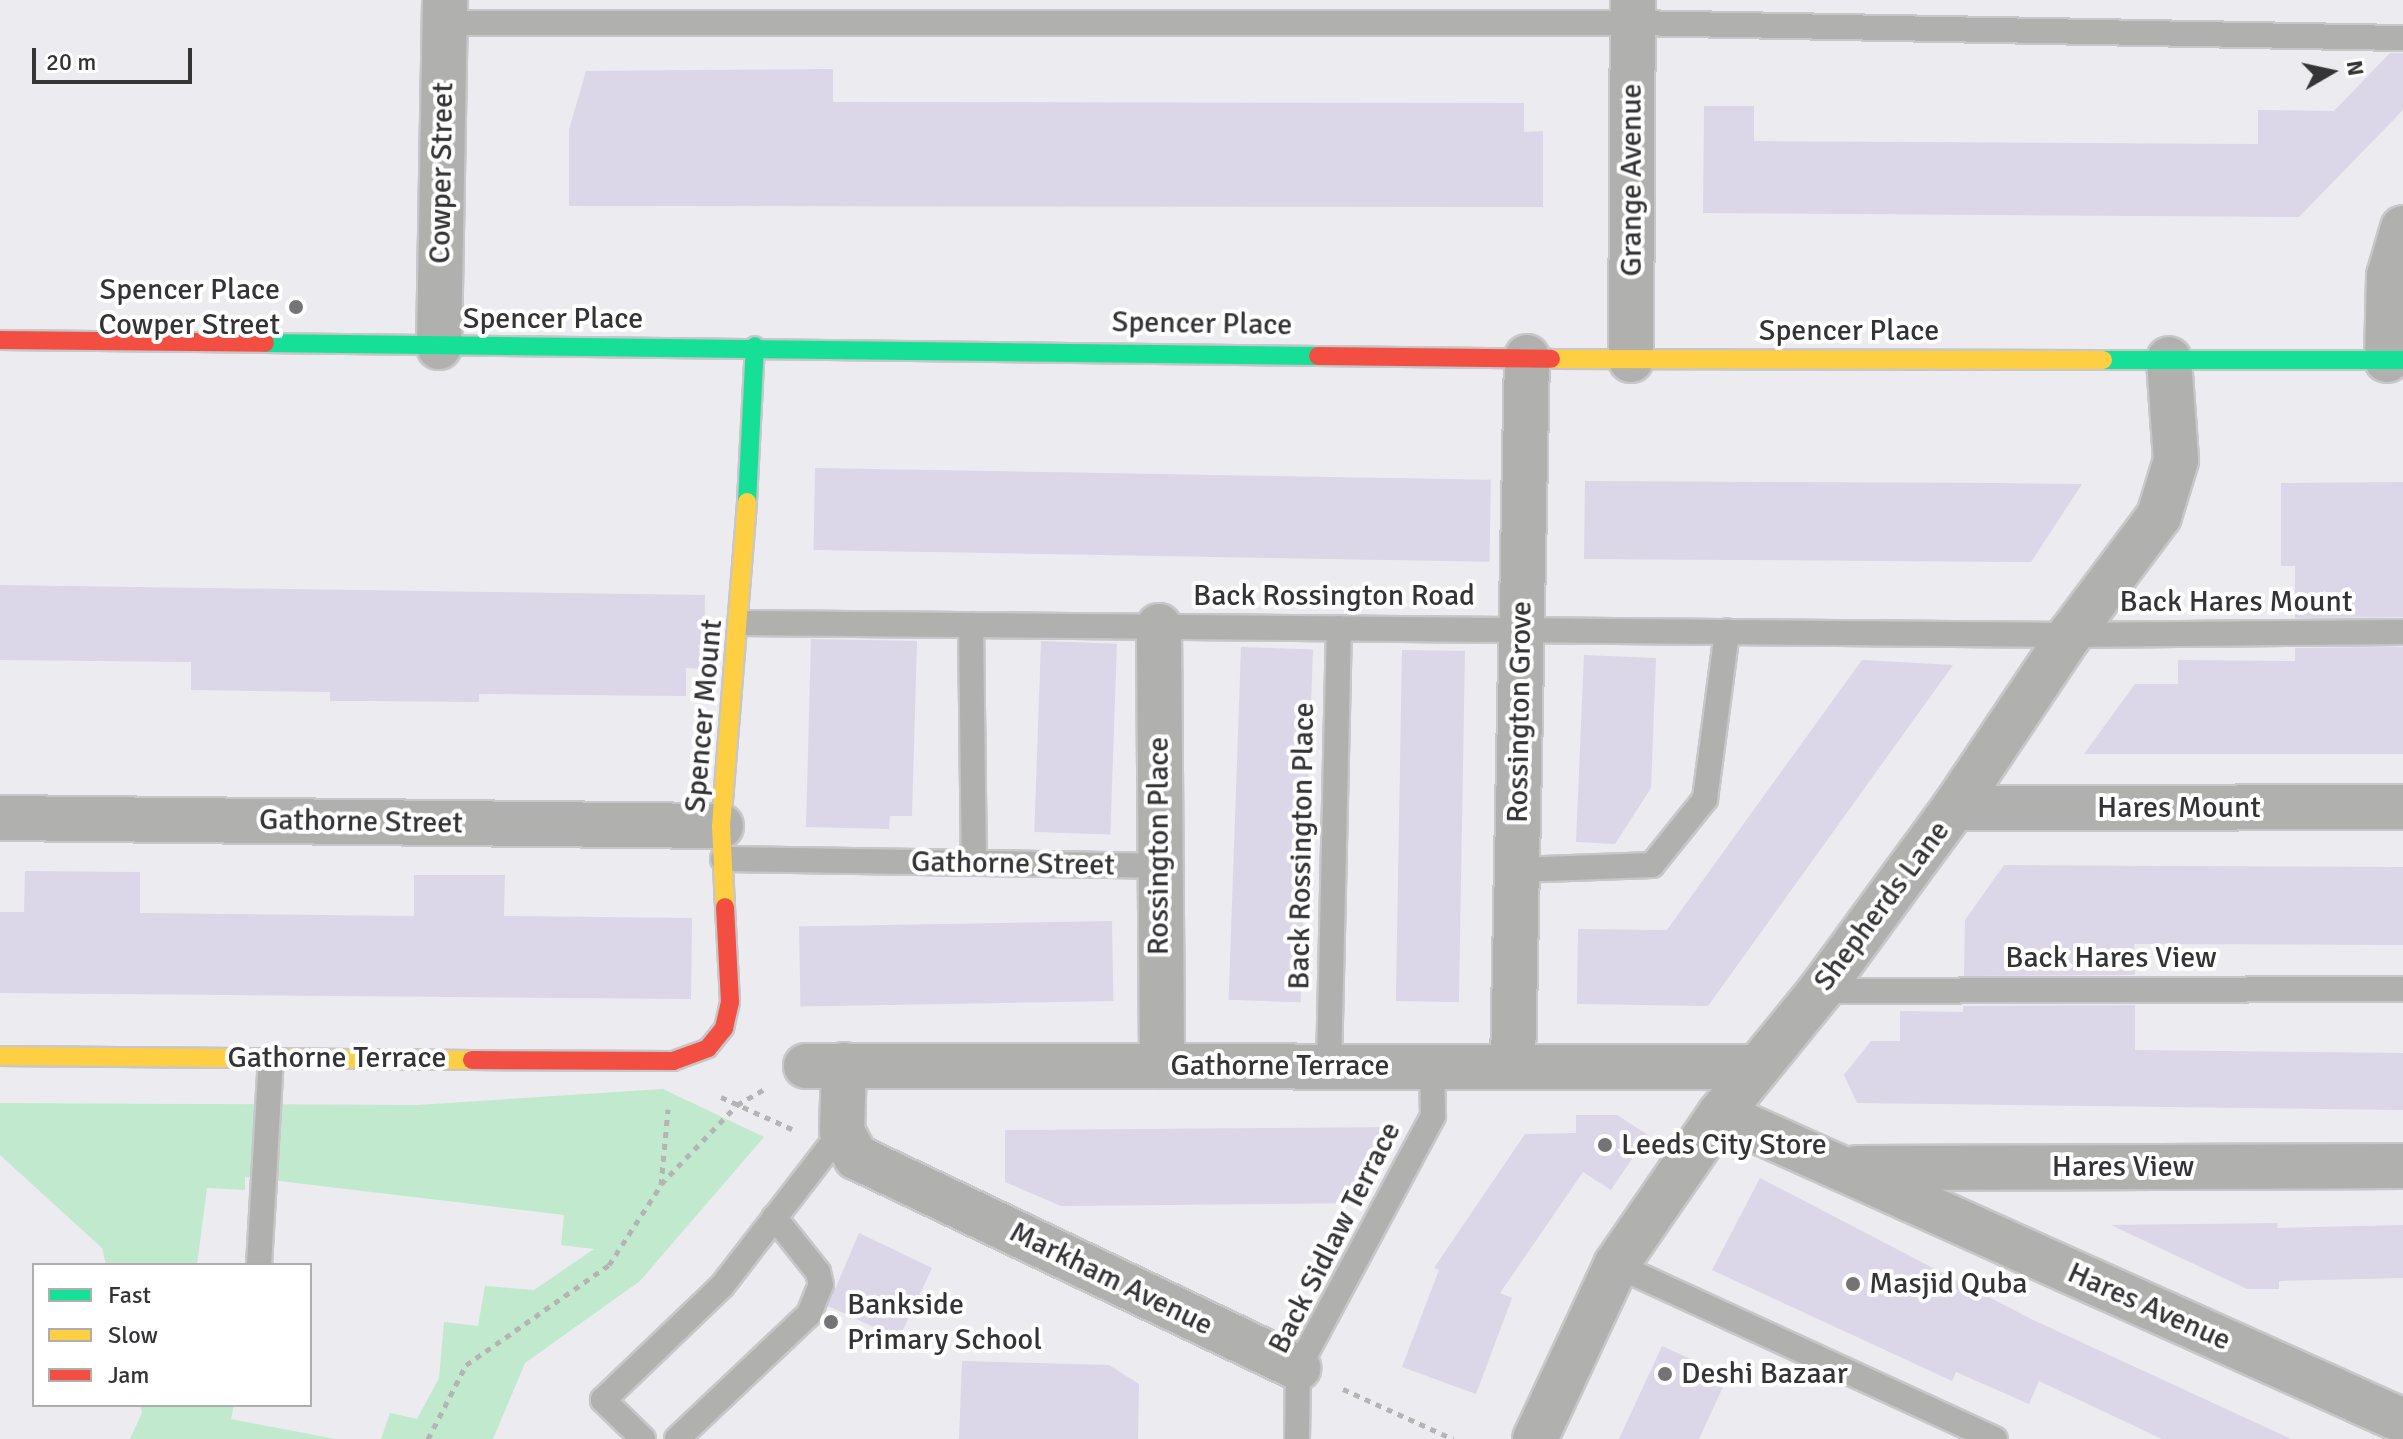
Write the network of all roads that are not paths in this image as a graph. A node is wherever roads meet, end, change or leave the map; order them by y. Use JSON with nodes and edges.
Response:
{"nodes":[{"id":1,"x":444,"y":11,"type":"edge"},
{"id":2,"x":1633,"y":12,"type":"edge"},
{"id":3,"x":2403,"y":38,"type":"edge"},
{"id":4,"x":2403,"y":228,"type":"edge"},
{"id":5,"x":0,"y":340,"type":"edge"},
{"id":6,"x":755,"y":346,"type":"junction"},
{"id":7,"x":439,"y":347,"type":"junction"},
{"id":8,"x":1527,"y":357,"type":"junction"},
{"id":9,"x":2169,"y":359,"type":"junction"},
{"id":10,"x":1631,"y":360,"type":"junction"},
{"id":11,"x":2395,"y":360,"type":"edge"},
{"id":12,"x":741,"y":623,"type":"junction"},
{"id":13,"x":971,"y":625,"type":"junction"},
{"id":14,"x":1159,"y":626,"type":"junction"},
{"id":15,"x":1339,"y":628,"type":"junction"},
{"id":16,"x":1522,"y":629,"type":"junction"},
{"id":17,"x":1727,"y":631,"type":"junction"},
{"id":18,"x":2403,"y":632,"type":"edge"},
{"id":19,"x":2070,"y":635,"type":"junction"},
{"id":20,"x":2403,"y":807,"type":"edge"},
{"id":21,"x":1954,"y":808,"type":"junction"},
{"id":22,"x":0,"y":818,"type":"edge"},
{"id":23,"x":722,"y":842,"type":"junction"},
{"id":24,"x":974,"y":863,"type":"junction"},
{"id":25,"x":1159,"y":866,"type":"junction"},
{"id":26,"x":1517,"y":870,"type":"junction"},
{"id":27,"x":2403,"y":989,"type":"edge"},
{"id":28,"x":1820,"y":991,"type":"junction"},
{"id":29,"x":0,"y":1056,"type":"edge"},
{"id":30,"x":271,"y":1058,"type":"junction"},
{"id":31,"x":673,"y":1061,"type":"joint"},
{"id":32,"x":1162,"y":1066,"type":"junction"},
{"id":33,"x":1329,"y":1066,"type":"junction"},
{"id":34,"x":1432,"y":1066,"type":"junction"},
{"id":35,"x":1513,"y":1066,"type":"junction"},
{"id":36,"x":1755,"y":1067,"type":"junction"},
{"id":37,"x":1720,"y":1114,"type":"junction"},
{"id":38,"x":838,"y":1139,"type":"junction"},
{"id":39,"x":2403,"y":1166,"type":"edge"},
{"id":40,"x":1842,"y":1168,"type":"junction"},
{"id":41,"x":774,"y":1217,"type":"junction"},
{"id":42,"x":259,"y":1263,"type":"edge"},
{"id":43,"x":1616,"y":1265,"type":"junction"},
{"id":44,"x":1298,"y":1368,"type":"junction"},
{"id":45,"x":2403,"y":1421,"type":"edge"},
{"id":46,"x":643,"y":1439,"type":"edge"},
{"id":47,"x":677,"y":1439,"type":"edge"},
{"id":48,"x":1297,"y":1439,"type":"edge"},
{"id":49,"x":1535,"y":1439,"type":"edge"},
{"id":50,"x":1995,"y":1439,"type":"edge"}],
"edges":[{"from":1,"to":2,"type":"lane"},
{"from":1,"to":7,"type":"street","name":"Cowper Street"},
{"from":2,"to":3,"type":"lane"},
{"from":2,"to":10,"type":"street","name":"Grange Avenue"},
{"from":4,"to":11,"type":"street"},
{"from":5,"to":7,"type":"street","name":"Spencer Place"},
{"from":6,"to":7,"type":"street","name":"Spencer Place"},
{"from":6,"to":8,"type":"street","name":"Spencer Place"},
{"from":6,"to":12,"type":"street","name":"Spencer Mount"},
{"from":8,"to":10,"type":"street","name":"Spencer Place"},
{"from":8,"to":16,"type":"street","name":"Rossington Grove"},
{"from":9,"to":10,"type":"street","name":"Spencer Place"},
{"from":9,"to":11,"type":"street","name":"Spencer Place"},
{"from":9,"to":19,"type":"street","name":"Shepherds Lane"},
{"from":12,"to":13,"type":"lane","name":"Back Rossington Road"},
{"from":12,"to":23,"type":"street","name":"Spencer Mount"},
{"from":13,"to":14,"type":"lane","name":"Back Rossington Road"},
{"from":13,"to":24,"type":"lane"},
{"from":14,"to":15,"type":"lane","name":"Back Rossington Road"},
{"from":14,"to":25,"type":"street","name":"Rossington Place"},
{"from":15,"to":16,"type":"lane","name":"Back Rossington Road"},
{"from":15,"to":33,"type":"lane","name":"Back Rossington Place"},
{"from":16,"to":17,"type":"lane","name":"Back Rossington Road"},
{"from":16,"to":26,"type":"street","name":"Rossington Grove"},
{"from":17,"to":19,"type":"lane","name":"Back Rossington Road"},
{"from":17,"to":26,"type":"lane"},
{"from":18,"to":19,"type":"lane","name":"Back Hares Mount"},
{"from":19,"to":21,"type":"street","name":"Shepherds Lane"},
{"from":20,"to":21,"type":"street","name":"Hares Mount"},
{"from":21,"to":28,"type":"street","name":"Shepherds Lane"},
{"from":22,"to":23,"type":"street","name":"Gathorne Street"},
{"from":23,"to":24,"type":"lane","name":"Gathorne Street"},
{"from":23,"to":31,"type":"street","name":"Spencer Mount"},
{"from":24,"to":25,"type":"lane","name":"Gathorne Street"},
{"from":25,"to":32,"type":"street","name":"Rossington Place"},
{"from":26,"to":35,"type":"street","name":"Rossington Grove"},
{"from":27,"to":28,"type":"lane","name":"Back Hares View"},
{"from":28,"to":36,"type":"street","name":"Shepherds Lane"},
{"from":29,"to":30,"type":"street","name":"Gathorne Terrace"},
{"from":30,"to":31,"type":"street","name":"Gathorne Terrace"},
{"from":30,"to":42,"type":"lane"},
{"from":32,"to":33,"type":"street","name":"Gathorne Terrace"},
{"from":32,"to":38,"type":"street","name":"Gathorne Terrace"},
{"from":33,"to":34,"type":"street","name":"Gathorne Terrace"},
{"from":34,"to":35,"type":"street","name":"Gathorne Terrace"},
{"from":34,"to":44,"type":"lane","name":"Back Sidlaw Terrace"},
{"from":35,"to":36,"type":"street","name":"Gathorne Terrace"},
{"from":36,"to":37,"type":"street","name":"Shepherds Lane"},
{"from":37,"to":40,"type":"street","name":"Hares Avenue"},
{"from":37,"to":43,"type":"street","name":"Shepherds Lane"},
{"from":38,"to":41,"type":"lane"},
{"from":38,"to":44,"type":"street","name":"Markham Avenue"},
{"from":39,"to":40,"type":"street","name":"Hares View"},
{"from":40,"to":45,"type":"street","name":"Hares Avenue"},
{"from":41,"to":46,"type":"lane"},
{"from":41,"to":47,"type":"lane"},
{"from":43,"to":49,"type":"street","name":"Shepherds Lane"},
{"from":43,"to":50,"type":"lane"},
{"from":44,"to":48,"type":"lane","name":"Back Sidlaw Terrace"}]}
